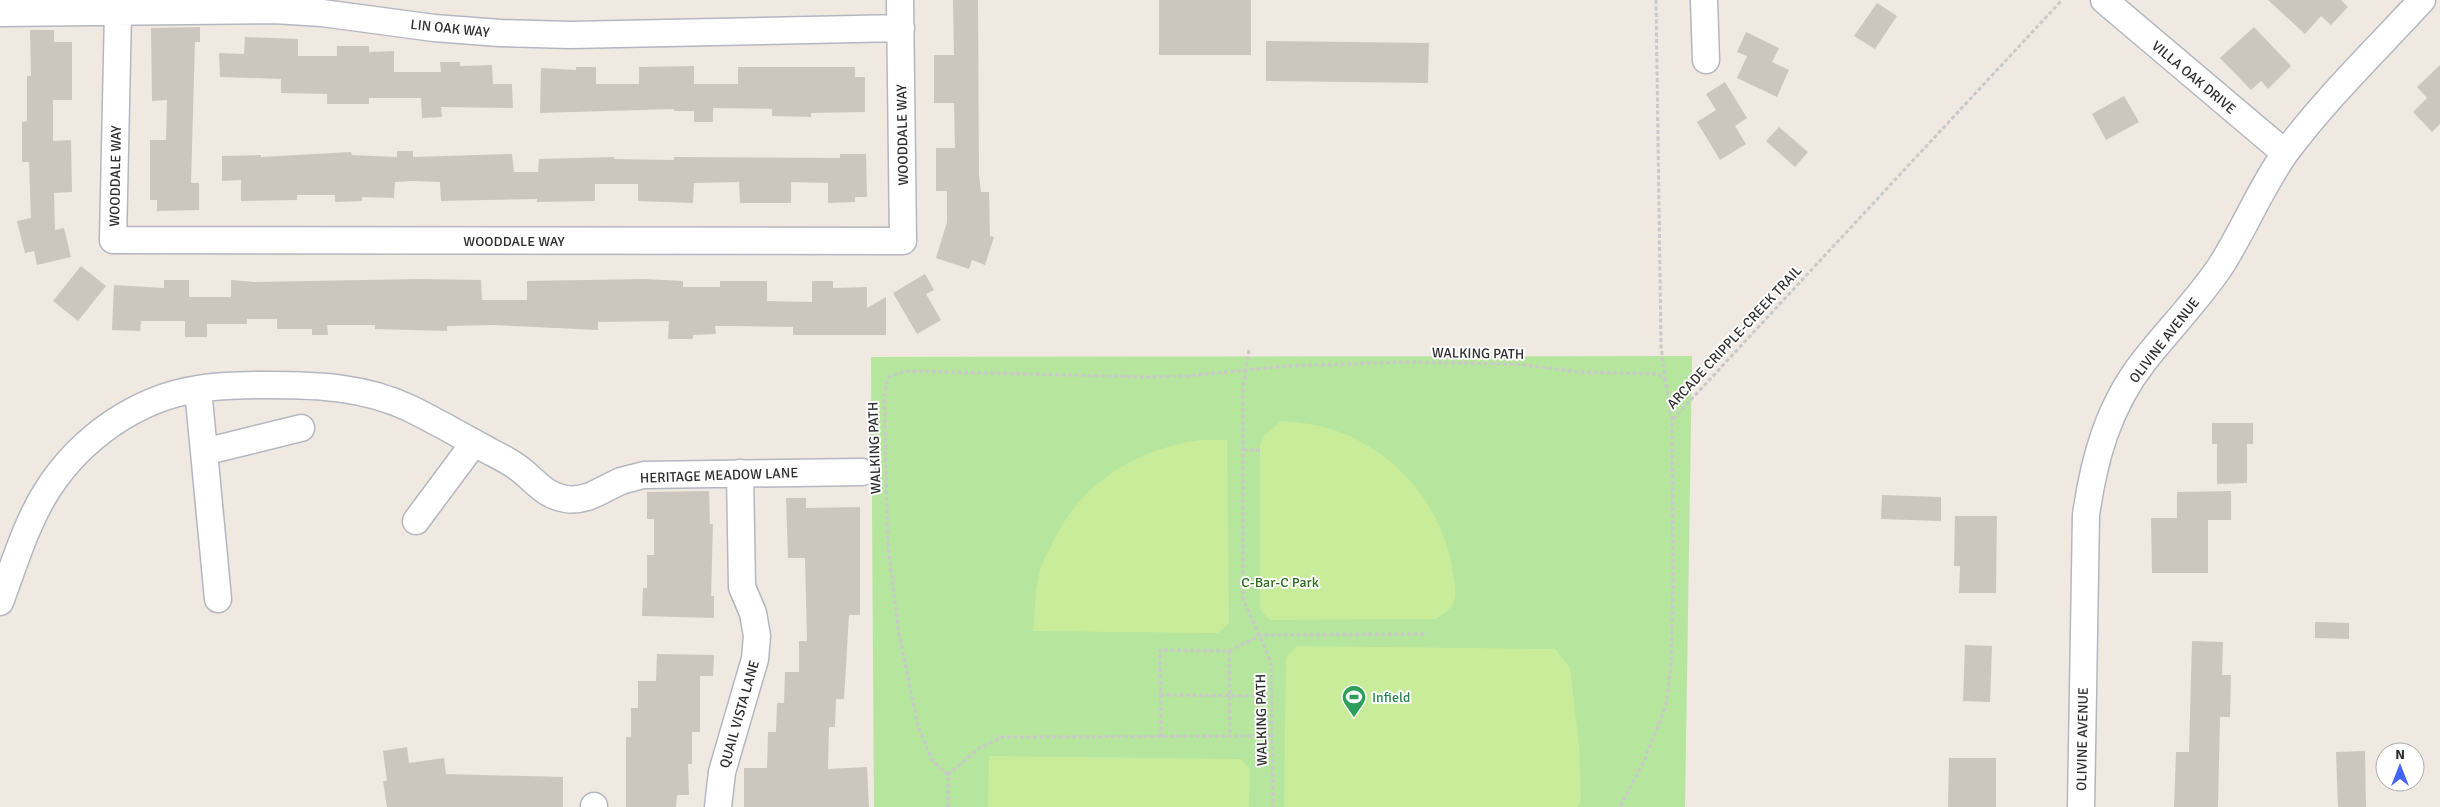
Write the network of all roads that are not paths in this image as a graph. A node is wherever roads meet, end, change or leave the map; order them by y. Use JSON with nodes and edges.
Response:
{"nodes":[{"id":1,"x":900,"y":0,"type":"edge"},
{"id":2,"x":1704,"y":0,"type":"edge"},
{"id":3,"x":2104,"y":0,"type":"edge"},
{"id":4,"x":2422,"y":0,"type":"edge"},
{"id":5,"x":2431,"y":0,"type":"edge"},
{"id":6,"x":2440,"y":8,"type":"edge"},
{"id":7,"x":118,"y":12,"type":"junction"},
{"id":8,"x":0,"y":13,"type":"edge"},
{"id":9,"x":901,"y":28,"type":"junction"},
{"id":10,"x":1706,"y":60,"type":"dead end"},
{"id":11,"x":2285,"y":153,"type":"junction"},
{"id":12,"x":198,"y":389,"type":"junction"},
{"id":13,"x":301,"y":428,"type":"dead end"},
{"id":14,"x":474,"y":442,"type":"junction"},
{"id":15,"x":204,"y":452,"type":"junction"},
{"id":16,"x":862,"y":472,"type":"dead end"},
{"id":17,"x":740,"y":473,"type":"junction"},
{"id":18,"x":416,"y":521,"type":"dead end"},
{"id":19,"x":218,"y":599,"type":"dead end"},
{"id":20,"x":0,"y":602,"type":"edge"},
{"id":21,"x":718,"y":807,"type":"edge"},
{"id":22,"x":2082,"y":807,"type":"edge"}],
"edges":[{"from":1,"to":9,"type":"street","name":"WOODDALE WAY"},
{"from":2,"to":10,"type":"street"},
{"from":3,"to":11,"type":"street","name":"VILLA OAK DRIVE"},
{"from":4,"to":11,"type":"street","name":"OLIVINE AVENUE"},
{"from":5,"to":6,"type":"street"},
{"from":7,"to":8,"type":"street","name":"LIN OAK WAY"},
{"from":7,"to":9,"type":"street","name":"LIN OAK WAY"},
{"from":7,"to":9,"type":"street","name":"WOODDALE WAY"},
{"from":11,"to":22,"type":"street","name":"OLIVINE AVENUE"},
{"from":12,"to":14,"type":"street","name":"HERITAGE MEADOW LANE"},
{"from":12,"to":15,"type":"street"},
{"from":12,"to":20,"type":"street","name":"HERITAGE MEADOW LANE"},
{"from":13,"to":15,"type":"street"},
{"from":14,"to":17,"type":"street","name":"HERITAGE MEADOW LANE"},
{"from":14,"to":18,"type":"street"},
{"from":15,"to":19,"type":"street"},
{"from":16,"to":17,"type":"street","name":"HERITAGE MEADOW LANE"},
{"from":17,"to":21,"type":"street","name":"QUAIL VISTA LANE"}]}
